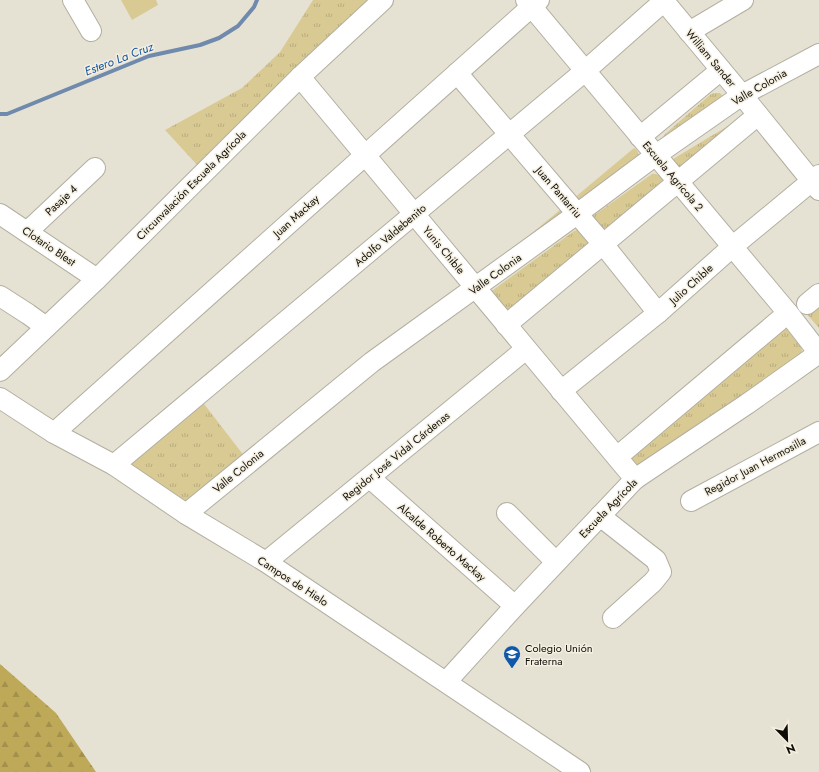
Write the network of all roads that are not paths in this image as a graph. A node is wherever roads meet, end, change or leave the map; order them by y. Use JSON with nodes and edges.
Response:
{"nodes":[{"id":1,"x":73,"y":0,"type":"edge"},
{"id":2,"x":383,"y":0,"type":"edge"},
{"id":3,"x":743,"y":0,"type":"edge"},
{"id":4,"x":663,"y":1,"type":"edge"},
{"id":5,"x":532,"y":2,"type":"edge"},
{"id":6,"x":91,"y":31,"type":"dead end"},
{"id":7,"x":689,"y":32,"type":"junction"},
{"id":8,"x":819,"y":54,"type":"edge"},
{"id":9,"x":721,"y":70,"type":"junction"},
{"id":10,"x":585,"y":71,"type":"junction"},
{"id":11,"x":457,"y":73,"type":"junction"},
{"id":12,"x":300,"y":77,"type":"junction"},
{"id":13,"x":742,"y":95,"type":"junction"},
{"id":14,"x":758,"y":115,"type":"junction"},
{"id":15,"x":509,"y":135,"type":"junction"},
{"id":16,"x":640,"y":137,"type":"junction"},
{"id":17,"x":365,"y":155,"type":"junction"},
{"id":18,"x":656,"y":155,"type":"junction"},
{"id":19,"x":95,"y":168,"type":"dead end"},
{"id":20,"x":678,"y":182,"type":"junction"},
{"id":21,"x":817,"y":182,"type":"edge"},
{"id":22,"x":0,"y":214,"type":"edge"},
{"id":23,"x":414,"y":214,"type":"junction"},
{"id":24,"x":577,"y":214,"type":"junction"},
{"id":25,"x":27,"y":232,"type":"junction"},
{"id":26,"x":603,"y":244,"type":"junction"},
{"id":27,"x":732,"y":247,"type":"junction"},
{"id":28,"x":98,"y":279,"type":"junction"},
{"id":29,"x":475,"y":288,"type":"junction"},
{"id":30,"x":0,"y":296,"type":"edge"},
{"id":31,"x":658,"y":313,"type":"junction"},
{"id":32,"x":788,"y":313,"type":"junction"},
{"id":33,"x":506,"y":325,"type":"junction"},
{"id":34,"x":46,"y":327,"type":"junction"},
{"id":35,"x":526,"y":349,"type":"junction"},
{"id":36,"x":819,"y":353,"type":"edge"},
{"id":37,"x":0,"y":370,"type":"edge"},
{"id":38,"x":561,"y":391,"type":"junction"},
{"id":39,"x":0,"y":398,"type":"edge"},
{"id":40,"x":819,"y":432,"type":"edge"},
{"id":41,"x":54,"y":433,"type":"junction"},
{"id":42,"x":617,"y":457,"type":"junction"},
{"id":43,"x":114,"y":465,"type":"junction"},
{"id":44,"x":370,"y":478,"type":"junction"},
{"id":45,"x":635,"y":479,"type":"junction"},
{"id":46,"x":691,"y":501,"type":"dead end"},
{"id":47,"x":507,"y":513,"type":"dead end"},
{"id":48,"x":186,"y":514,"type":"junction"},
{"id":49,"x":600,"y":516,"type":"junction"},
{"id":50,"x":266,"y":562,"type":"junction"},
{"id":51,"x":556,"y":562,"type":"junction"},
{"id":52,"x":515,"y":606,"type":"junction"},
{"id":53,"x":614,"y":618,"type":"dead end"},
{"id":54,"x":446,"y":682,"type":"junction"},
{"id":55,"x":580,"y":772,"type":"edge"}],
"edges":[{"from":1,"to":6,"type":"street"},
{"from":2,"to":12,"type":"street","name":"Circunvalación Escuela Agrícola"},
{"from":3,"to":7,"type":"street"},
{"from":4,"to":7,"type":"street","name":"William Sander"},
{"from":4,"to":10,"type":"street","name":"Adolfo Valdebenito"},
{"from":5,"to":10,"type":"street","name":"Escuela Agrícola 2"},
{"from":5,"to":11,"type":"street","name":"Juan Mackay"},
{"from":7,"to":9,"type":"street","name":"William Sander"},
{"from":8,"to":13,"type":"street","name":"Valle Colonia"},
{"from":9,"to":13,"type":"street","name":"William Sander"},
{"from":9,"to":16,"type":"street"},
{"from":10,"to":15,"type":"street","name":"Adolfo Valdebenito"},
{"from":10,"to":16,"type":"street","name":"Escuela Agrícola 2"},
{"from":11,"to":15,"type":"street","name":"Juan Pantarriu"},
{"from":11,"to":17,"type":"street","name":"Juan Mackay"},
{"from":12,"to":17,"type":"street","name":"Yunis Chible"},
{"from":12,"to":28,"type":"street","name":"Circunvalación Escuela Agrícola"},
{"from":13,"to":14,"type":"street","name":"William Sander"},
{"from":13,"to":18,"type":"street","name":"Valle Colonia"},
{"from":14,"to":20,"type":"street"},
{"from":14,"to":21,"type":"street","name":"William Sander"},
{"from":15,"to":23,"type":"street","name":"Adolfo Valdebenito"},
{"from":15,"to":24,"type":"street","name":"Juan Pantarriu"},
{"from":16,"to":18,"type":"street","name":"Escuela Agrícola 2"},
{"from":17,"to":23,"type":"street","name":"Yunis Chible"},
{"from":17,"to":41,"type":"street","name":"Juan Mackay"},
{"from":18,"to":20,"type":"street","name":"Escuela Agrícola 2"},
{"from":18,"to":24,"type":"street","name":"Valle Colonia"},
{"from":19,"to":25,"type":"street","name":"Pasaje 4"},
{"from":20,"to":26,"type":"street"},
{"from":20,"to":27,"type":"street","name":"Escuela Agrícola 2"},
{"from":21,"to":27,"type":"street","name":"Julio Chible"},
{"from":22,"to":25,"type":"street","name":"Clotario Blest"},
{"from":23,"to":29,"type":"street","name":"Yunis Chible"},
{"from":23,"to":43,"type":"street","name":"Adolfo Valdebenito"},
{"from":24,"to":26,"type":"street","name":"Juan Pantarriu"},
{"from":24,"to":29,"type":"street","name":"Valle Colonia"},
{"from":25,"to":28,"type":"street","name":"Clotario Blest"},
{"from":26,"to":31,"type":"street","name":"Juan Pantarriu"},
{"from":26,"to":33,"type":"street"},
{"from":27,"to":31,"type":"street","name":"Julio Chible"},
{"from":27,"to":32,"type":"street","name":"Escuela Agrícola 2"},
{"from":28,"to":34,"type":"street","name":"Circunvalación Escuela Agrícola"},
{"from":29,"to":33,"type":"street","name":"Yunis Chible"},
{"from":29,"to":48,"type":"street","name":"Valle Colonia"},
{"from":30,"to":34,"type":"street"},
{"from":31,"to":38,"type":"street","name":"Julio Chible"},
{"from":32,"to":36,"type":"street","name":"Escuela Agrícola 2"},
{"from":32,"to":42,"type":"street"},
{"from":33,"to":35,"type":"street","name":"Yunis Chible"},
{"from":34,"to":37,"type":"street","name":"Circunvalación Escuela Agrícola"},
{"from":35,"to":38,"type":"street","name":"Yunis Chible"},
{"from":35,"to":44,"type":"street","name":"Regidor José Vidal Cárdenas"},
{"from":36,"to":45,"type":"street","name":"Escuela Agrícola"},
{"from":38,"to":42,"type":"street","name":"Yunis Chible"},
{"from":39,"to":41,"type":"street","name":"Campos de Hielo"},
{"from":40,"to":46,"type":"street","name":"Regidor Juan Hermosilla"},
{"from":41,"to":43,"type":"street","name":"Campos de Hielo"},
{"from":42,"to":45,"type":"street","name":"Yunis Chible"},
{"from":43,"to":48,"type":"street","name":"Campos de Hielo"},
{"from":44,"to":50,"type":"street","name":"Regidor José Vidal Cárdenas"},
{"from":44,"to":52,"type":"street","name":"Alcalde Roberto Mackay"},
{"from":45,"to":49,"type":"street","name":"Escuela Agrícola"},
{"from":47,"to":51,"type":"street"},
{"from":48,"to":50,"type":"street","name":"Campos de Hielo"},
{"from":49,"to":51,"type":"street","name":"Escuela Agrícola"},
{"from":49,"to":53,"type":"street"},
{"from":50,"to":54,"type":"street","name":"Campos de Hielo"},
{"from":51,"to":52,"type":"street","name":"Escuela Agrícola"},
{"from":52,"to":54,"type":"street","name":"Escuela Agrícola"},
{"from":54,"to":55,"type":"street","name":"Campos de Hielo"}]}
